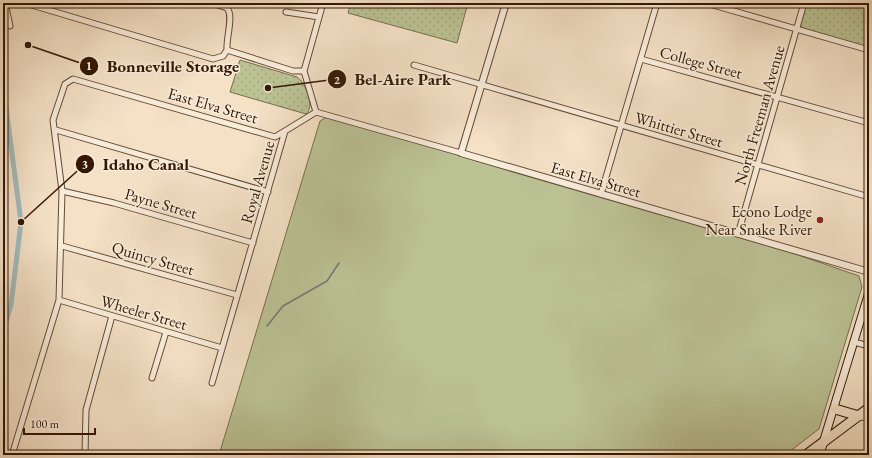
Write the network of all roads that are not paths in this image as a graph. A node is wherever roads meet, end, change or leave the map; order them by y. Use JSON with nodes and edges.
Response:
{"nodes":[{"id":1,"x":5,"y":3,"type":"edge"},
{"id":2,"x":25,"y":3,"type":"edge"},
{"id":3,"x":212,"y":3,"type":"edge"},
{"id":4,"x":323,"y":3,"type":"edge"},
{"id":5,"x":506,"y":3,"type":"edge"},
{"id":6,"x":657,"y":3,"type":"edge"},
{"id":7,"x":706,"y":3,"type":"edge"},
{"id":8,"x":804,"y":3,"type":"edge"},
{"id":9,"x":227,"y":5,"type":"edge"},
{"id":10,"x":286,"y":12,"type":"dead end"},
{"id":11,"x":320,"y":17,"type":"junction"},
{"id":12,"x":10,"y":26,"type":"dead end"},
{"id":13,"x":797,"y":29,"type":"junction"},
{"id":14,"x":227,"y":50,"type":"junction"},
{"id":15,"x":869,"y":50,"type":"edge"},
{"id":16,"x":641,"y":59,"type":"junction"},
{"id":17,"x":414,"y":65,"type":"dead end"},
{"id":18,"x":304,"y":71,"type":"junction"},
{"id":19,"x":483,"y":85,"type":"junction"},
{"id":20,"x":777,"y":97,"type":"junction"},
{"id":21,"x":316,"y":112,"type":"junction"},
{"id":22,"x":869,"y":123,"type":"edge"},
{"id":23,"x":621,"y":126,"type":"junction"},
{"id":24,"x":56,"y":130,"type":"junction"},
{"id":25,"x":285,"y":132,"type":"junction"},
{"id":26,"x":462,"y":153,"type":"junction"},
{"id":27,"x":757,"y":166,"type":"junction"},
{"id":28,"x":62,"y":190,"type":"junction"},
{"id":29,"x":268,"y":192,"type":"junction"},
{"id":30,"x":601,"y":194,"type":"junction"},
{"id":31,"x":869,"y":197,"type":"edge"},
{"id":32,"x":738,"y":234,"type":"junction"},
{"id":33,"x":253,"y":243,"type":"junction"},
{"id":34,"x":62,"y":246,"type":"junction"},
{"id":35,"x":869,"y":272,"type":"edge"},
{"id":36,"x":869,"y":292,"type":"edge"},
{"id":37,"x":237,"y":296,"type":"junction"},
{"id":38,"x":59,"y":300,"type":"junction"},
{"id":39,"x":112,"y":316,"type":"junction"},
{"id":40,"x":166,"y":332,"type":"junction"},
{"id":41,"x":854,"y":342,"type":"junction"},
{"id":42,"x":869,"y":346,"type":"edge"},
{"id":43,"x":222,"y":348,"type":"junction"},
{"id":44,"x":152,"y":378,"type":"dead end"},
{"id":45,"x":212,"y":383,"type":"dead end"},
{"id":46,"x":869,"y":408,"type":"edge"},
{"id":47,"x":835,"y":409,"type":"junction"},
{"id":48,"x":859,"y":416,"type":"junction"},
{"id":49,"x":869,"y":419,"type":"edge"},
{"id":50,"x":823,"y":443,"type":"junction"},
{"id":51,"x":12,"y":455,"type":"edge"},
{"id":52,"x":85,"y":455,"type":"edge"},
{"id":53,"x":806,"y":455,"type":"edge"},
{"id":54,"x":819,"y":455,"type":"edge"}],
"edges":[{"from":1,"to":12,"type":"street"},
{"from":2,"to":14,"type":"street"},
{"from":3,"to":9,"type":"street"},
{"from":4,"to":11,"type":"street"},
{"from":5,"to":19,"type":"street"},
{"from":6,"to":16,"type":"street"},
{"from":7,"to":13,"type":"street"},
{"from":8,"to":13,"type":"street","name":"North Freeman Avenue"},
{"from":9,"to":14,"type":"street"},
{"from":10,"to":11,"type":"street"},
{"from":11,"to":18,"type":"street"},
{"from":13,"to":15,"type":"street"},
{"from":13,"to":20,"type":"street","name":"North Freeman Avenue"},
{"from":14,"to":18,"type":"street"},
{"from":16,"to":20,"type":"street","name":"College Street"},
{"from":16,"to":23,"type":"street"},
{"from":17,"to":19,"type":"street","name":"Whittier Street"},
{"from":18,"to":21,"type":"street"},
{"from":19,"to":23,"type":"street","name":"Whittier Street"},
{"from":19,"to":26,"type":"street"},
{"from":20,"to":22,"type":"street","name":"College Street"},
{"from":20,"to":27,"type":"street","name":"North Freeman Avenue"},
{"from":21,"to":25,"type":"street","name":"Royal Avenue"},
{"from":21,"to":26,"type":"street","name":"East Elva Street"},
{"from":23,"to":27,"type":"street","name":"Whittier Street"},
{"from":23,"to":30,"type":"street"},
{"from":24,"to":25,"type":"street","name":"East Elva Street"},
{"from":24,"to":28,"type":"street"},
{"from":24,"to":29,"type":"street"},
{"from":25,"to":29,"type":"street","name":"Royal Avenue"},
{"from":26,"to":30,"type":"street","name":"East Elva Street"},
{"from":27,"to":31,"type":"street","name":"Whittier Street"},
{"from":27,"to":32,"type":"street","name":"North Freeman Avenue"},
{"from":28,"to":33,"type":"street","name":"Payne Street"},
{"from":28,"to":34,"type":"street"},
{"from":29,"to":33,"type":"street","name":"Royal Avenue"},
{"from":30,"to":32,"type":"street","name":"East Elva Street"},
{"from":32,"to":35,"type":"street","name":"East Elva Street"},
{"from":33,"to":37,"type":"street","name":"Royal Avenue"},
{"from":34,"to":37,"type":"street","name":"Quincy Street"},
{"from":34,"to":38,"type":"street"},
{"from":36,"to":41,"type":"main road"},
{"from":37,"to":43,"type":"street","name":"Royal Avenue"},
{"from":38,"to":39,"type":"street","name":"Wheeler Street"},
{"from":38,"to":51,"type":"street"},
{"from":39,"to":40,"type":"street","name":"Wheeler Street"},
{"from":39,"to":52,"type":"street"},
{"from":40,"to":43,"type":"street","name":"Wheeler Street"},
{"from":40,"to":44,"type":"street"},
{"from":41,"to":42,"type":"street"},
{"from":41,"to":47,"type":"main road"},
{"from":43,"to":45,"type":"street","name":"Royal Avenue"},
{"from":46,"to":48,"type":"highway"},
{"from":47,"to":48,"type":"highway"},
{"from":47,"to":50,"type":"main road"},
{"from":48,"to":49,"type":"street"},
{"from":48,"to":50,"type":"highway"},
{"from":50,"to":53,"type":"highway"},
{"from":50,"to":54,"type":"main road"}]}
